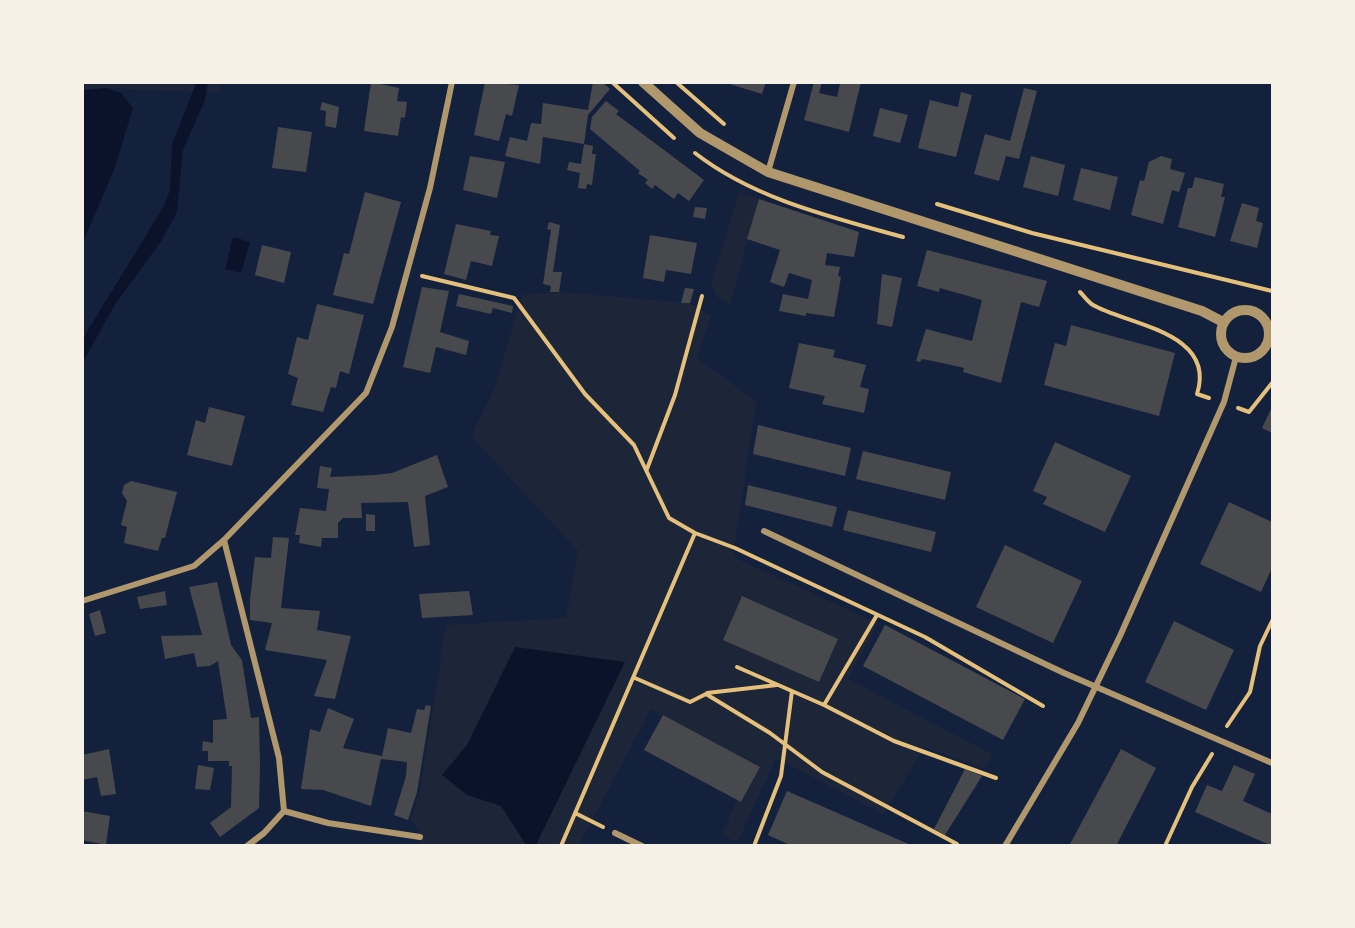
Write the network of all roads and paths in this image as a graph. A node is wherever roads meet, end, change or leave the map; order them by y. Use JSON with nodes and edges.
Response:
{"nodes":[{"id":1,"x":452,"y":82,"type":"edge"},
{"id":2,"x":643,"y":82,"type":"edge"},
{"id":3,"x":676,"y":82,"type":"edge"},
{"id":4,"x":794,"y":82,"type":"edge"},
{"id":5,"x":731,"y":130,"type":"dead end"},
{"id":6,"x":768,"y":172,"type":"junction"},
{"id":7,"x":935,"y":204,"type":"dead end"},
{"id":8,"x":407,"y":273,"type":"junction"},
{"id":9,"x":1272,"y":291,"type":"edge"},
{"id":10,"x":702,"y":296,"type":"dead end"},
{"id":11,"x":1223,"y":322,"type":"junction"},
{"id":12,"x":1271,"y":333,"type":"edge"},
{"id":13,"x":1236,"y":357,"type":"junction"},
{"id":14,"x":1272,"y":383,"type":"edge"},
{"id":15,"x":1197,"y":394,"type":"dead end"},
{"id":16,"x":1203,"y":396,"type":"dead end"},
{"id":17,"x":1246,"y":411,"type":"dead end"},
{"id":18,"x":647,"y":470,"type":"junction"},
{"id":19,"x":764,"y":531,"type":"dead end"},
{"id":20,"x":695,"y":533,"type":"junction"},
{"id":21,"x":224,"y":540,"type":"junction"},
{"id":22,"x":82,"y":601,"type":"edge"},
{"id":23,"x":877,"y":615,"type":"junction"},
{"id":24,"x":737,"y":667,"type":"dead end"},
{"id":25,"x":635,"y":678,"type":"junction"},
{"id":26,"x":779,"y":685,"type":"junction"},
{"id":27,"x":1096,"y":685,"type":"junction"},
{"id":28,"x":792,"y":691,"type":"junction"},
{"id":29,"x":706,"y":694,"type":"junction"},
{"id":30,"x":824,"y":705,"type":"junction"},
{"id":31,"x":1043,"y":706,"type":"dead end"},
{"id":32,"x":784,"y":743,"type":"junction"},
{"id":33,"x":1272,"y":763,"type":"edge"},
{"id":34,"x":996,"y":778,"type":"dead end"},
{"id":35,"x":284,"y":811,"type":"junction"},
{"id":36,"x":576,"y":813,"type":"junction"},
{"id":37,"x":615,"y":833,"type":"joint"},
{"id":38,"x":420,"y":837,"type":"dead end"},
{"id":39,"x":957,"y":844,"type":"edge"},
{"id":40,"x":247,"y":846,"type":"edge"},
{"id":41,"x":561,"y":846,"type":"edge"},
{"id":42,"x":642,"y":846,"type":"edge"},
{"id":43,"x":753,"y":846,"type":"edge"},
{"id":44,"x":1005,"y":846,"type":"edge"}],
"edges":[{"from":1,"to":8,"type":"street"},
{"from":2,"to":6,"type":"street"},
{"from":3,"to":5,"type":"path"},
{"from":4,"to":6,"type":"street"},
{"from":6,"to":11,"type":"street"},
{"from":7,"to":9,"type":"path"},
{"from":8,"to":18,"type":"path"},
{"from":8,"to":21,"type":"street"},
{"from":10,"to":18,"type":"path"},
{"from":11,"to":12,"type":"street"},
{"from":11,"to":13,"type":"street"},
{"from":12,"to":13,"type":"street"},
{"from":13,"to":27,"type":"street"},
{"from":14,"to":17,"type":"path"},
{"from":15,"to":16,"type":"path"},
{"from":18,"to":20,"type":"path"},
{"from":19,"to":27,"type":"street"},
{"from":20,"to":23,"type":"path"},
{"from":20,"to":25,"type":"path"},
{"from":21,"to":22,"type":"street"},
{"from":21,"to":35,"type":"street"},
{"from":23,"to":30,"type":"path"},
{"from":23,"to":31,"type":"path"},
{"from":24,"to":26,"type":"path"},
{"from":25,"to":29,"type":"path"},
{"from":25,"to":36,"type":"path"},
{"from":26,"to":28,"type":"path"},
{"from":26,"to":29,"type":"path"},
{"from":27,"to":33,"type":"street"},
{"from":27,"to":44,"type":"street"},
{"from":28,"to":30,"type":"path"},
{"from":28,"to":32,"type":"path"},
{"from":29,"to":32,"type":"path"},
{"from":30,"to":34,"type":"path"},
{"from":32,"to":39,"type":"path"},
{"from":32,"to":43,"type":"path"},
{"from":35,"to":38,"type":"street"},
{"from":35,"to":40,"type":"street"},
{"from":36,"to":37,"type":"path"},
{"from":36,"to":41,"type":"path"},
{"from":37,"to":42,"type":"street"}]}
